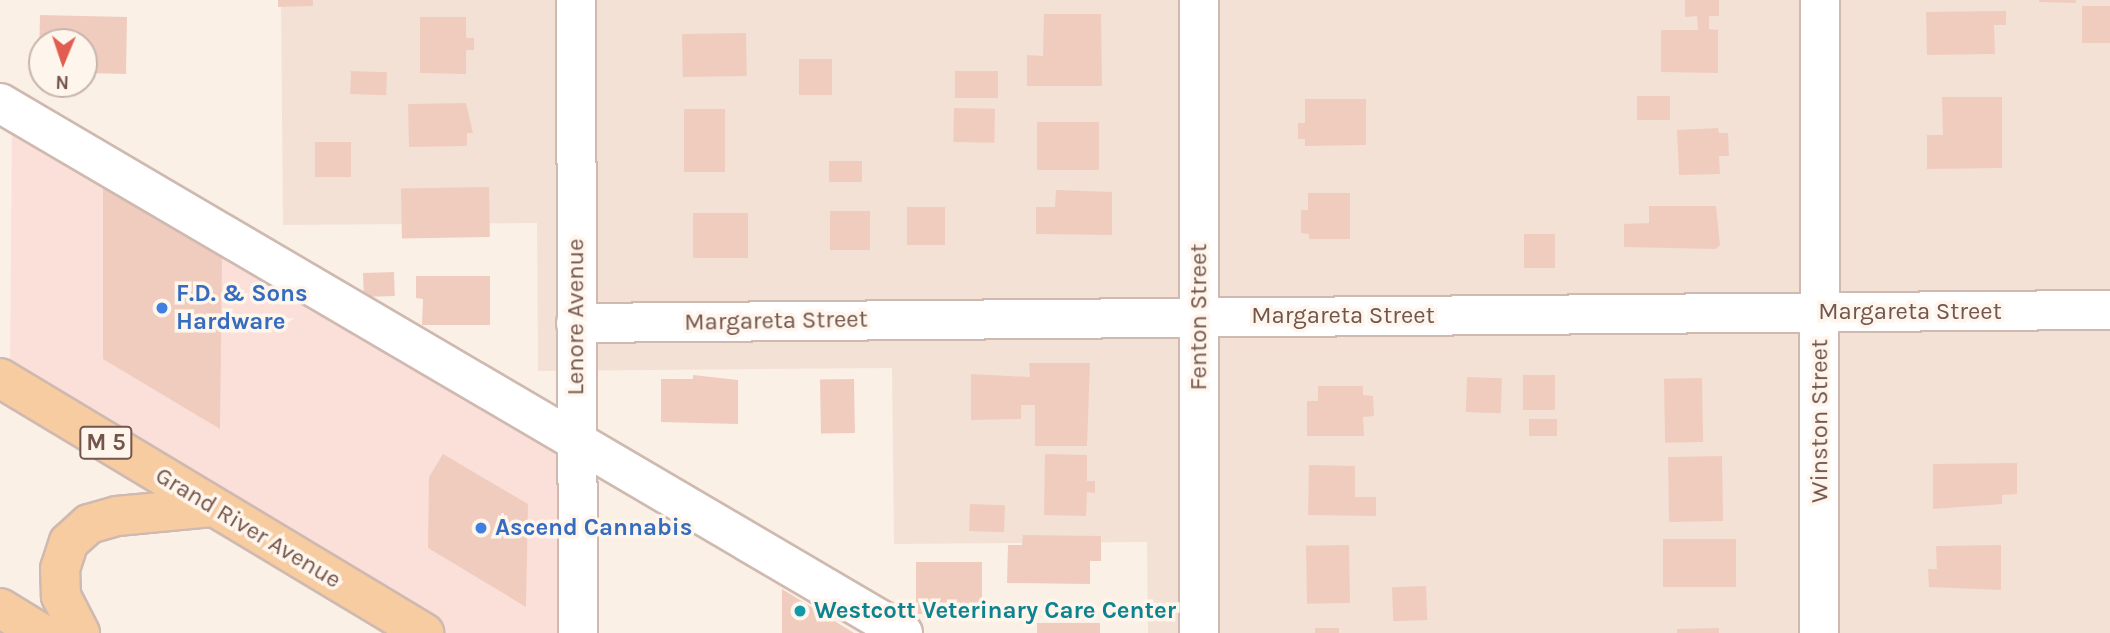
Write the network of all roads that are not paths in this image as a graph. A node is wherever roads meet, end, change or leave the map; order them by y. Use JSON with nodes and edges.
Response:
{"nodes":[{"id":1,"x":576,"y":0,"type":"edge"},
{"id":2,"x":1199,"y":0,"type":"edge"},
{"id":3,"x":1820,"y":0,"type":"edge"},
{"id":4,"x":0,"y":103,"type":"edge"},
{"id":5,"x":2110,"y":310,"type":"edge"},
{"id":6,"x":1820,"y":312,"type":"junction"},
{"id":7,"x":1198,"y":317,"type":"junction"},
{"id":8,"x":576,"y":323,"type":"junction"},
{"id":9,"x":0,"y":378,"type":"edge"},
{"id":10,"x":576,"y":443,"type":"junction"},
{"id":11,"x":212,"y":507,"type":"junction"},
{"id":12,"x":80,"y":633,"type":"edge"},
{"id":13,"x":424,"y":633,"type":"edge"},
{"id":14,"x":578,"y":633,"type":"edge"},
{"id":15,"x":903,"y":633,"type":"edge"},
{"id":16,"x":1199,"y":633,"type":"edge"},
{"id":17,"x":1819,"y":633,"type":"edge"}],
"edges":[{"from":1,"to":8,"type":"street","name":"Lenore Avenue"},
{"from":2,"to":7,"type":"street","name":"Fenton Street"},
{"from":3,"to":6,"type":"street","name":"Winston Street"},
{"from":4,"to":10,"type":"street"},
{"from":5,"to":6,"type":"street","name":"Margareta Street"},
{"from":6,"to":7,"type":"street","name":"Margareta Street"},
{"from":6,"to":17,"type":"street","name":"Winston Street"},
{"from":7,"to":8,"type":"street","name":"Margareta Street"},
{"from":7,"to":16,"type":"street","name":"Fenton Street"},
{"from":8,"to":10,"type":"street","name":"Lenore Avenue"},
{"from":9,"to":11,"type":"main road","name":"Grand River Avenue","number":"M 5"},
{"from":10,"to":14,"type":"street","name":"Lenore Avenue"},
{"from":10,"to":15,"type":"street"},
{"from":11,"to":12,"type":"main road"},
{"from":11,"to":13,"type":"main road","name":"Grand River Avenue","number":"M 5"}]}
